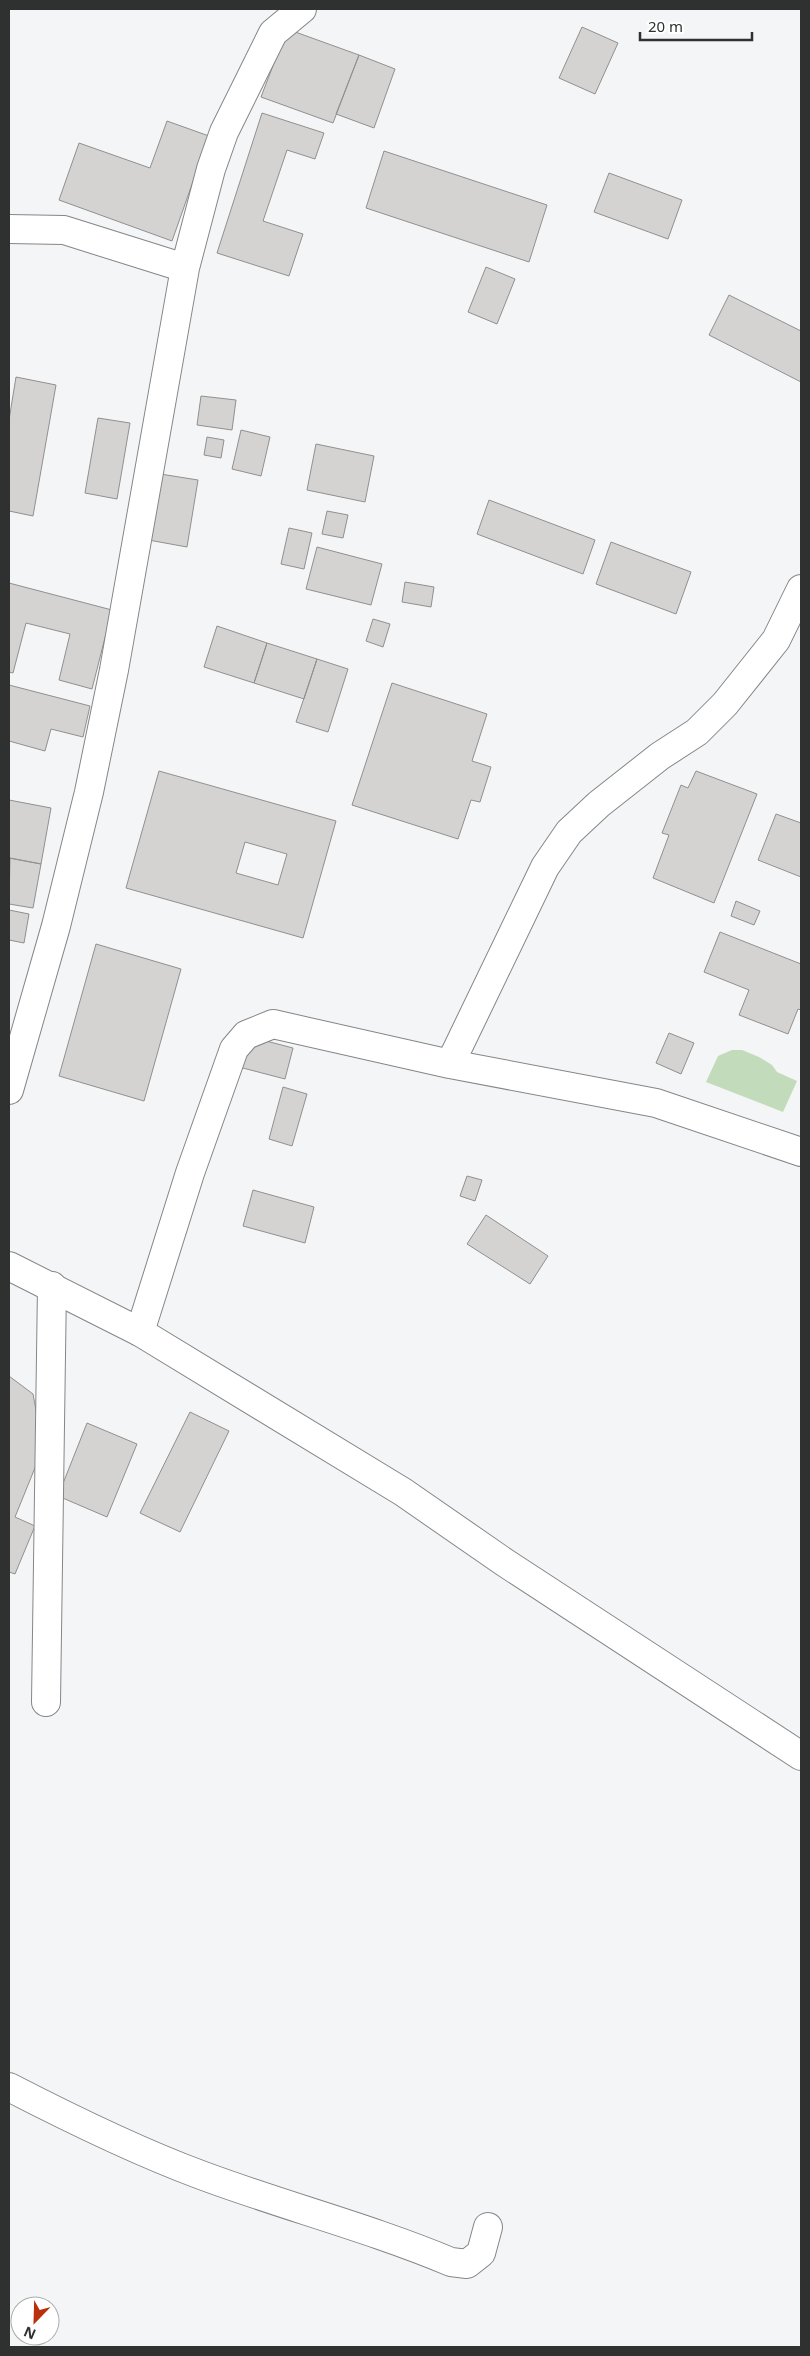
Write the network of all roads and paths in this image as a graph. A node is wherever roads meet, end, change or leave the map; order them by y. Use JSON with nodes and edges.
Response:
{"nodes":[{"id":1,"x":302,"y":9,"type":"edge"},
{"id":2,"x":9,"y":229,"type":"edge"},
{"id":3,"x":185,"y":268,"type":"junction"},
{"id":4,"x":801,"y":589,"type":"edge"},
{"id":5,"x":14,"y":1053,"type":"edge"},
{"id":6,"x":450,"y":1064,"type":"junction"},
{"id":7,"x":9,"y":1090,"type":"edge"},
{"id":8,"x":801,"y":1152,"type":"edge"},
{"id":9,"x":9,"y":1266,"type":"edge"},
{"id":10,"x":52,"y":1286,"type":"junction"},
{"id":11,"x":140,"y":1332,"type":"junction"},
{"id":12,"x":46,"y":1702,"type":"dead end"},
{"id":13,"x":801,"y":1756,"type":"edge"},
{"id":14,"x":9,"y":2087,"type":"edge"},
{"id":15,"x":488,"y":2227,"type":"dead end"}],
"edges":[{"from":1,"to":3,"type":"street"},
{"from":2,"to":3,"type":"street"},
{"from":3,"to":5,"type":"street"},
{"from":4,"to":6,"type":"street"},
{"from":5,"to":7,"type":"street"},
{"from":6,"to":8,"type":"street"},
{"from":6,"to":11,"type":"street"},
{"from":9,"to":10,"type":"street"},
{"from":10,"to":11,"type":"street"},
{"from":10,"to":12,"type":"street"},
{"from":11,"to":13,"type":"street"},
{"from":14,"to":15,"type":"street"}]}
